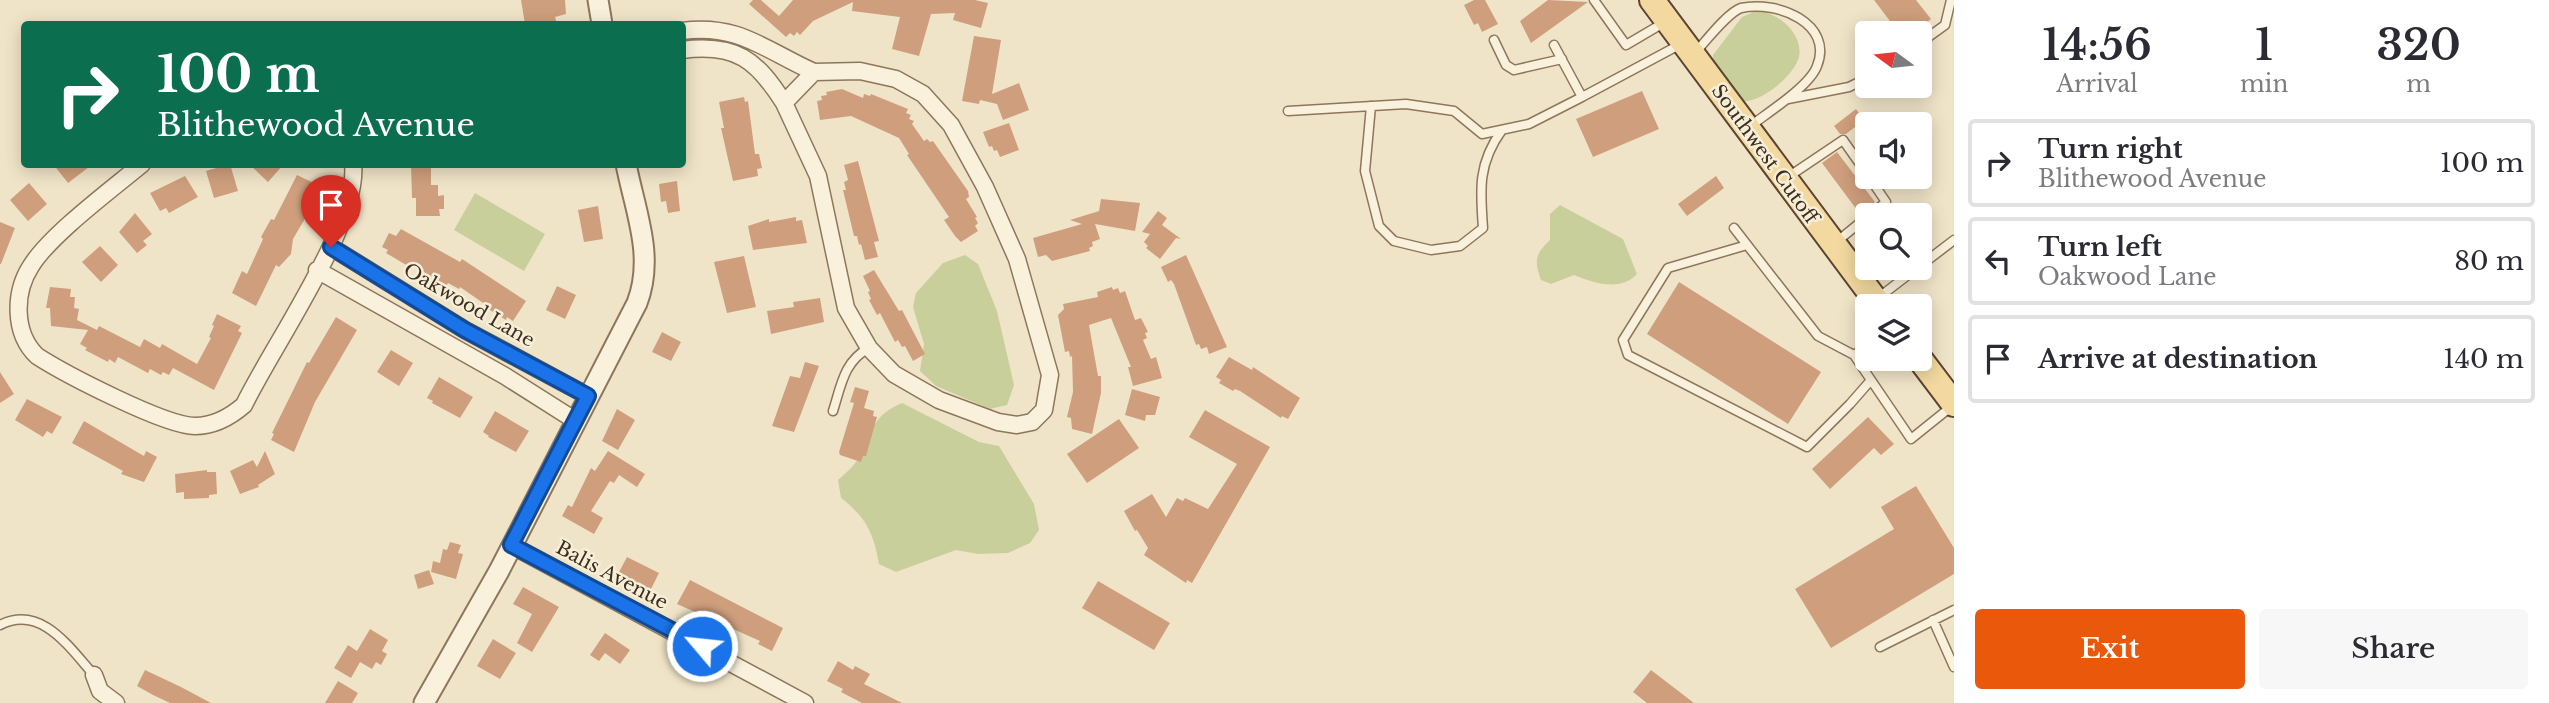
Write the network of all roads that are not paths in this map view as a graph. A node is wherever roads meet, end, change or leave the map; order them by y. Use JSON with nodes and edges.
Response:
{"nodes":[{"id":1,"x":598,"y":0,"type":"edge"},
{"id":2,"x":1594,"y":0,"type":"edge"},
{"id":3,"x":1652,"y":0,"type":"edge"},
{"id":4,"x":1951,"y":0,"type":"edge"},
{"id":5,"x":602,"y":21,"type":"edge"},
{"id":6,"x":1668,"y":21,"type":"junction"},
{"id":7,"x":686,"y":31,"type":"edge"},
{"id":8,"x":1932,"y":34,"type":"edge"},
{"id":9,"x":1494,"y":40,"type":"dead end"},
{"id":10,"x":1554,"y":46,"type":"dead end"},
{"id":11,"x":1688,"y":49,"type":"junction"},
{"id":12,"x":686,"y":50,"type":"edge"},
{"id":13,"x":1562,"y":59,"type":"junction"},
{"id":14,"x":814,"y":72,"type":"junction"},
{"id":15,"x":1855,"y":84,"type":"edge"},
{"id":16,"x":1582,"y":97,"type":"junction"},
{"id":17,"x":1788,"y":99,"type":"junction"},
{"id":18,"x":784,"y":103,"type":"junction"},
{"id":19,"x":1371,"y":106,"type":"junction"},
{"id":20,"x":1288,"y":111,"type":"dead end"},
{"id":21,"x":1746,"y":129,"type":"junction"},
{"id":22,"x":1502,"y":130,"type":"junction"},
{"id":23,"x":1855,"y":157,"type":"edge"},
{"id":24,"x":137,"y":168,"type":"edge"},
{"id":25,"x":352,"y":168,"type":"edge"},
{"id":26,"x":627,"y":168,"type":"edge"},
{"id":27,"x":1784,"y":179,"type":"junction"},
{"id":28,"x":1855,"y":227,"type":"edge"},
{"id":29,"x":1734,"y":228,"type":"dead end"},
{"id":30,"x":1954,"y":240,"type":"edge"},
{"id":31,"x":1747,"y":244,"type":"junction"},
{"id":32,"x":1833,"y":245,"type":"junction"},
{"id":33,"x":331,"y":247,"type":"junction"},
{"id":34,"x":1932,"y":256,"type":"edge"},
{"id":35,"x":317,"y":270,"type":"junction"},
{"id":36,"x":1903,"y":280,"type":"edge"},
{"id":37,"x":1870,"y":294,"type":"edge"},
{"id":38,"x":1887,"y":294,"type":"edge"},
{"id":39,"x":869,"y":348,"type":"junction"},
{"id":40,"x":1854,"y":355,"type":"joint"},
{"id":41,"x":1929,"y":371,"type":"edge"},
{"id":42,"x":1871,"y":380,"type":"junction"},
{"id":43,"x":588,"y":396,"type":"junction"},
{"id":44,"x":1954,"y":404,"type":"edge"},
{"id":45,"x":833,"y":411,"type":"dead end"},
{"id":46,"x":576,"y":421,"type":"junction"},
{"id":47,"x":511,"y":545,"type":"junction"},
{"id":48,"x":1954,"y":610,"type":"edge"},
{"id":49,"x":1933,"y":620,"type":"junction"},
{"id":50,"x":0,"y":625,"type":"edge"},
{"id":51,"x":1880,"y":648,"type":"dead end"},
{"id":52,"x":1954,"y":667,"type":"edge"},
{"id":53,"x":94,"y":675,"type":"joint"},
{"id":54,"x":431,"y":701,"type":"edge"},
{"id":55,"x":116,"y":703,"type":"edge"},
{"id":56,"x":805,"y":703,"type":"edge"}],
"edges":[{"from":1,"to":5,"type":"street"},
{"from":2,"to":6,"type":"lane"},
{"from":3,"to":6,"type":"main road","name":"Southwest Cutoff"},
{"from":4,"to":8,"type":"lane"},
{"from":6,"to":11,"type":"main road","name":"Southwest Cutoff"},
{"from":7,"to":14,"type":"street"},
{"from":9,"to":13,"type":"lane"},
{"from":10,"to":13,"type":"lane"},
{"from":11,"to":16,"type":"lane"},
{"from":11,"to":17,"type":"lane"},
{"from":11,"to":21,"type":"main road","name":"Southwest Cutoff"},
{"from":12,"to":18,"type":"street"},
{"from":13,"to":16,"type":"lane"},
{"from":14,"to":18,"type":"street"},
{"from":14,"to":39,"type":"street"},
{"from":15,"to":17,"type":"lane"},
{"from":16,"to":22,"type":"lane"},
{"from":17,"to":21,"type":"lane"},
{"from":18,"to":39,"type":"street"},
{"from":19,"to":20,"type":"lane"},
{"from":19,"to":22,"type":"lane"},
{"from":19,"to":22,"type":"lane"},
{"from":21,"to":27,"type":"main road","name":"Southwest Cutoff"},
{"from":23,"to":27,"type":"lane"},
{"from":24,"to":35,"type":"street"},
{"from":25,"to":33,"type":"street"},
{"from":26,"to":43,"type":"street"},
{"from":27,"to":32,"type":"main road","name":"Southwest Cutoff"},
{"from":28,"to":32,"type":"lane"},
{"from":29,"to":31,"type":"lane"},
{"from":30,"to":34,"type":"lane"},
{"from":31,"to":40,"type":"lane"},
{"from":31,"to":42,"type":"lane"},
{"from":32,"to":37,"type":"main road","name":"Southwest Cutoff"},
{"from":33,"to":35,"type":"street"},
{"from":33,"to":43,"type":"street","name":"Oakwood Lane"},
{"from":35,"to":46,"type":"street"},
{"from":36,"to":38,"type":"lane"},
{"from":39,"to":45,"type":"lane"},
{"from":40,"to":42,"type":"lane"},
{"from":41,"to":44,"type":"main road"},
{"from":42,"to":44,"type":"lane"},
{"from":43,"to":46,"type":"street"},
{"from":46,"to":47,"type":"street"},
{"from":47,"to":54,"type":"street"},
{"from":47,"to":56,"type":"street","name":"Balis Avenue"},
{"from":48,"to":49,"type":"lane"},
{"from":49,"to":51,"type":"lane"},
{"from":49,"to":52,"type":"lane"},
{"from":50,"to":53,"type":"lane"},
{"from":53,"to":55,"type":"street"}]}
